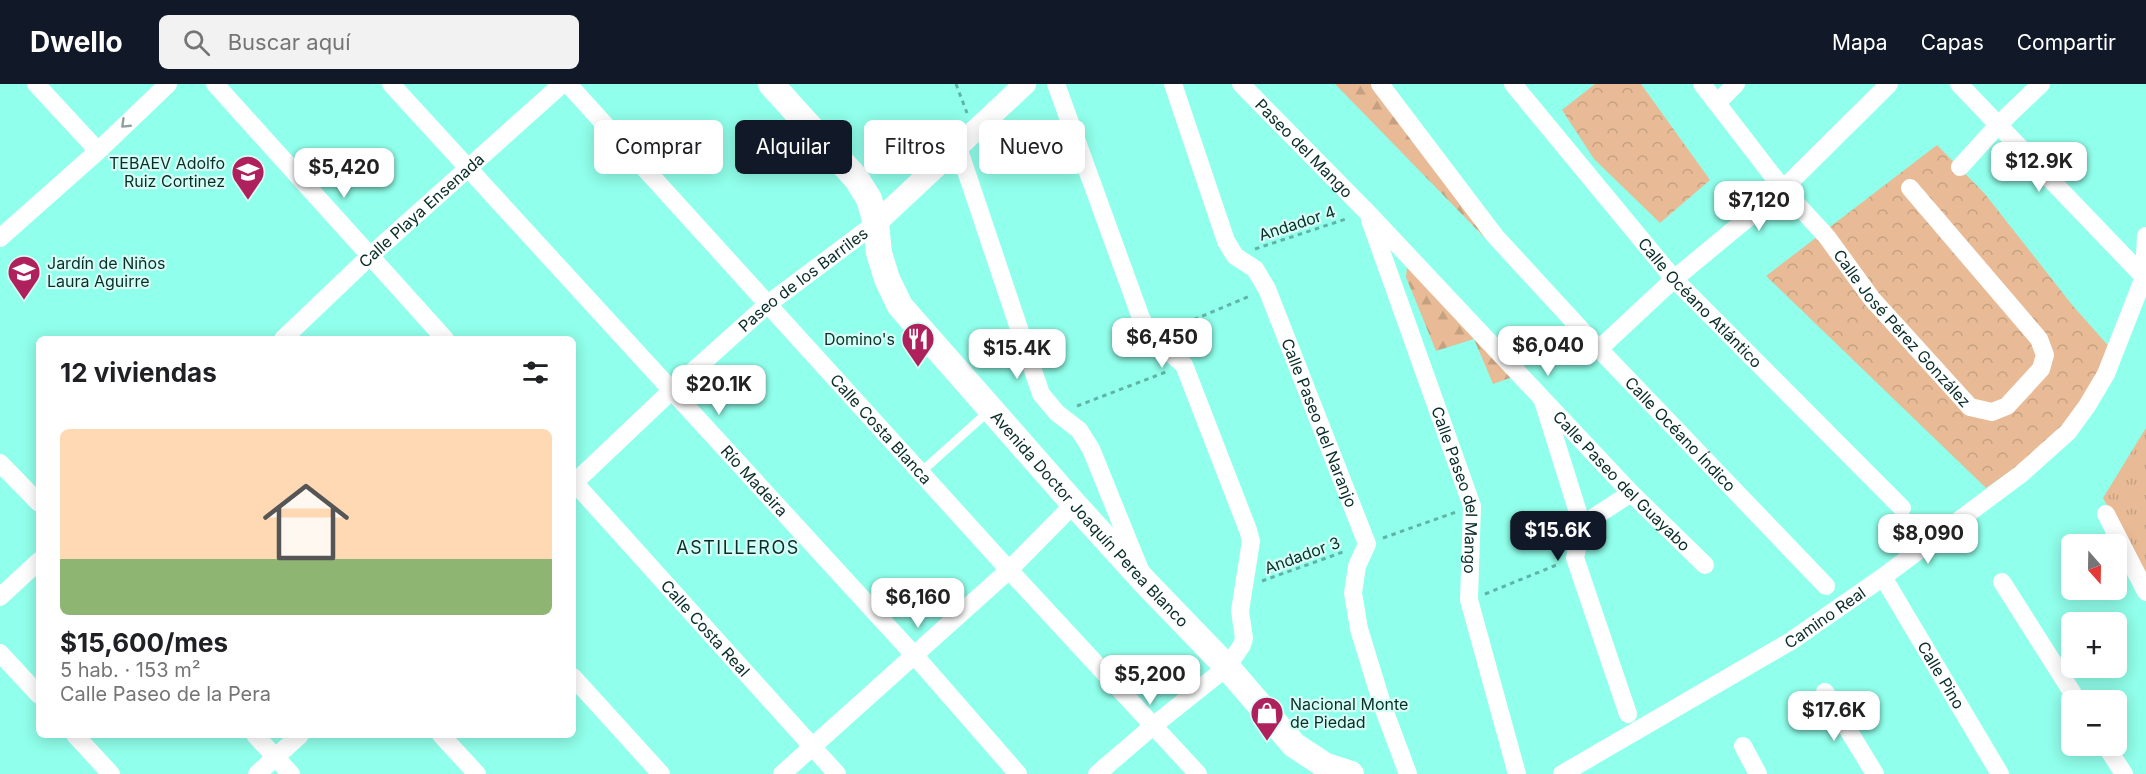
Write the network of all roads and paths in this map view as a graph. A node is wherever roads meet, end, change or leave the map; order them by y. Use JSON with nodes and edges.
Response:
{"nodes":[{"id":1,"x":36,"y":84,"type":"edge"},
{"id":2,"x":168,"y":84,"type":"edge"},
{"id":3,"x":216,"y":84,"type":"edge"},
{"id":4,"x":391,"y":84,"type":"edge"},
{"id":5,"x":562,"y":84,"type":"edge"},
{"id":6,"x":568,"y":84,"type":"edge"},
{"id":7,"x":771,"y":84,"type":"edge"},
{"id":8,"x":956,"y":84,"type":"edge"},
{"id":9,"x":1025,"y":84,"type":"edge"},
{"id":10,"x":1056,"y":84,"type":"edge"},
{"id":11,"x":1173,"y":84,"type":"edge"},
{"id":12,"x":1241,"y":84,"type":"edge"},
{"id":13,"x":1380,"y":84,"type":"edge"},
{"id":14,"x":1513,"y":84,"type":"edge"},
{"id":15,"x":1702,"y":84,"type":"edge"},
{"id":16,"x":1736,"y":84,"type":"edge"},
{"id":17,"x":1889,"y":84,"type":"edge"},
{"id":18,"x":1959,"y":84,"type":"edge"},
{"id":19,"x":2041,"y":84,"type":"edge"},
{"id":20,"x":1717,"y":103,"type":"junction"},
{"id":21,"x":1999,"y":123,"type":"junction"},
{"id":22,"x":974,"y":132,"type":"junction"},
{"id":23,"x":967,"y":139,"type":"edge"},
{"id":24,"x":98,"y":151,"type":"junction"},
{"id":25,"x":1960,"y":167,"type":"dead end"},
{"id":26,"x":468,"y":170,"type":"junction"},
{"id":27,"x":929,"y":174,"type":"edge"},
{"id":28,"x":967,"y":174,"type":"edge"},
{"id":29,"x":1910,"y":188,"type":"dead end"},
{"id":30,"x":1783,"y":189,"type":"junction"},
{"id":31,"x":1367,"y":212,"type":"junction"},
{"id":32,"x":876,"y":223,"type":"junction"},
{"id":33,"x":2146,"y":236,"type":"edge"},
{"id":34,"x":0,"y":238,"type":"edge"},
{"id":35,"x":370,"y":256,"type":"junction"},
{"id":36,"x":1235,"y":256,"type":"junction"},
{"id":37,"x":2144,"y":278,"type":"junction"},
{"id":38,"x":1674,"y":279,"type":"junction"},
{"id":39,"x":1267,"y":289,"type":"junction"},
{"id":40,"x":768,"y":304,"type":"junction"},
{"id":41,"x":286,"y":336,"type":"edge"},
{"id":42,"x":442,"y":336,"type":"edge"},
{"id":43,"x":1152,"y":337,"type":"junction"},
{"id":44,"x":1599,"y":349,"type":"junction"},
{"id":45,"x":1184,"y":365,"type":"junction"},
{"id":46,"x":671,"y":391,"type":"junction"},
{"id":47,"x":1541,"y":396,"type":"junction"},
{"id":48,"x":991,"y":410,"type":"junction"},
{"id":49,"x":1057,"y":413,"type":"junction"},
{"id":50,"x":0,"y":463,"type":"edge"},
{"id":51,"x":921,"y":472,"type":"junction"},
{"id":52,"x":576,"y":481,"type":"edge"},
{"id":53,"x":576,"y":485,"type":"edge"},
{"id":54,"x":1631,"y":493,"type":"junction"},
{"id":55,"x":36,"y":500,"type":"edge"},
{"id":56,"x":1074,"y":504,"type":"junction"},
{"id":57,"x":1472,"y":506,"type":"junction"},
{"id":58,"x":1902,"y":508,"type":"dead end"},
{"id":59,"x":2106,"y":514,"type":"dead end"},
{"id":60,"x":1582,"y":525,"type":"junction"},
{"id":61,"x":1367,"y":544,"type":"junction"},
{"id":62,"x":1575,"y":558,"type":"junction"},
{"id":63,"x":36,"y":564,"type":"edge"},
{"id":64,"x":1705,"y":566,"type":"dead end"},
{"id":65,"x":1009,"y":570,"type":"junction"},
{"id":66,"x":1883,"y":577,"type":"junction"},
{"id":67,"x":1144,"y":582,"type":"junction"},
{"id":68,"x":2002,"y":582,"type":"dead end"},
{"id":69,"x":1826,"y":586,"type":"dead end"},
{"id":70,"x":1244,"y":588,"type":"junction"},
{"id":71,"x":2146,"y":592,"type":"edge"},
{"id":72,"x":0,"y":597,"type":"edge"},
{"id":73,"x":1469,"y":600,"type":"junction"},
{"id":74,"x":0,"y":653,"type":"edge"},
{"id":75,"x":915,"y":656,"type":"junction"},
{"id":76,"x":1227,"y":668,"type":"junction"},
{"id":77,"x":576,"y":680,"type":"edge"},
{"id":78,"x":2071,"y":690,"type":"edge"},
{"id":79,"x":36,"y":692,"type":"edge"},
{"id":80,"x":1825,"y":692,"type":"dead end"},
{"id":81,"x":1628,"y":714,"type":"dead end"},
{"id":82,"x":1153,"y":726,"type":"junction"},
{"id":83,"x":78,"y":738,"type":"edge"},
{"id":84,"x":258,"y":738,"type":"edge"},
{"id":85,"x":297,"y":738,"type":"edge"},
{"id":86,"x":444,"y":738,"type":"edge"},
{"id":87,"x":811,"y":746,"type":"junction"},
{"id":88,"x":1743,"y":746,"type":"dead end"},
{"id":89,"x":2112,"y":756,"type":"edge"},
{"id":90,"x":275,"y":757,"type":"junction"},
{"id":91,"x":111,"y":774,"type":"edge"},
{"id":92,"x":256,"y":774,"type":"edge"},
{"id":93,"x":291,"y":774,"type":"edge"},
{"id":94,"x":477,"y":774,"type":"edge"},
{"id":95,"x":661,"y":774,"type":"edge"},
{"id":96,"x":782,"y":774,"type":"edge"},
{"id":97,"x":837,"y":774,"type":"edge"},
{"id":98,"x":1018,"y":774,"type":"edge"},
{"id":99,"x":1097,"y":774,"type":"edge"},
{"id":100,"x":1198,"y":774,"type":"edge"},
{"id":101,"x":1351,"y":774,"type":"edge"},
{"id":102,"x":1408,"y":774,"type":"edge"},
{"id":103,"x":1517,"y":774,"type":"edge"},
{"id":104,"x":1563,"y":774,"type":"edge"},
{"id":105,"x":1758,"y":774,"type":"edge"},
{"id":106,"x":1875,"y":774,"type":"edge"},
{"id":107,"x":2000,"y":774,"type":"edge"},
{"id":108,"x":2124,"y":774,"type":"edge"}],
"edges":[{"from":1,"to":24,"type":"street"},
{"from":2,"to":24,"type":"street","one_way":true},
{"from":3,"to":35,"type":"street"},
{"from":4,"to":26,"type":"street","name":"Río Madeira"},
{"from":5,"to":26,"type":"street","name":"Calle Playa Ensenada"},
{"from":6,"to":40,"type":"street","name":"Calle Costa Blanca"},
{"from":7,"to":32,"type":"main road","name":"Avenida Doctor Joaquín Perea Blanco"},
{"from":8,"to":22,"type":"path"},
{"from":9,"to":22,"type":"street"},
{"from":10,"to":43,"type":"street"},
{"from":11,"to":36,"type":"street","name":"Calle Paseo del Naranjo"},
{"from":12,"to":31,"type":"street","name":"Paseo del Mango"},
{"from":13,"to":44,"type":"street","name":"Calle Océano Índico"},
{"from":14,"to":38,"type":"street","name":"Calle Océano Atlántico"},
{"from":15,"to":20,"type":"street","name":"Calle José Pérez González"},
{"from":16,"to":20,"type":"street"},
{"from":17,"to":30,"type":"street"},
{"from":18,"to":21,"type":"street"},
{"from":19,"to":21,"type":"street"},
{"from":20,"to":30,"type":"street","name":"Calle José Pérez González"},
{"from":21,"to":25,"type":"street"},
{"from":21,"to":37,"type":"street"},
{"from":22,"to":23,"type":"street"},
{"from":24,"to":34,"type":"street"},
{"from":26,"to":35,"type":"street","name":"Calle Playa Ensenada"},
{"from":26,"to":46,"type":"street","name":"Río Madeira"},
{"from":27,"to":32,"type":"street"},
{"from":28,"to":49,"type":"street"},
{"from":29,"to":30,"type":"street","name":"Calle José Pérez González"},
{"from":30,"to":38,"type":"street"},
{"from":31,"to":36,"type":"path","name":"Andador 4"},
{"from":31,"to":47,"type":"street","name":"Calle Paseo del Guayabo"},
{"from":31,"to":57,"type":"street","name":"Calle Paseo del Mango"},
{"from":32,"to":40,"type":"street","name":"Paseo de los Barriles"},
{"from":32,"to":48,"type":"main road","name":"Avenida Doctor Joaquín Perea Blanco"},
{"from":33,"to":37,"type":"street","name":"Camino Real"},
{"from":35,"to":41,"type":"street","name":"Calle Playa Ensenada"},
{"from":35,"to":42,"type":"street"},
{"from":36,"to":39,"type":"street","name":"Calle Paseo del Naranjo"},
{"from":37,"to":66,"type":"street","name":"Camino Real"},
{"from":38,"to":44,"type":"street"},
{"from":38,"to":58,"type":"street","name":"Calle Océano Atlántico"},
{"from":39,"to":43,"type":"path"},
{"from":39,"to":61,"type":"street","name":"Calle Paseo del Naranjo"},
{"from":40,"to":46,"type":"street","name":"Paseo de los Barriles"},
{"from":40,"to":51,"type":"street","name":"Calle Costa Blanca"},
{"from":43,"to":45,"type":"street"},
{"from":44,"to":69,"type":"street","name":"Calle Océano Índico"},
{"from":45,"to":49,"type":"path"},
{"from":45,"to":70,"type":"street"},
{"from":46,"to":52,"type":"street","name":"Paseo de los Barriles"},
{"from":46,"to":75,"type":"street","name":"Río Madeira"},
{"from":47,"to":54,"type":"street","name":"Calle Paseo del Guayabo"},
{"from":47,"to":60,"type":"street"},
{"from":48,"to":51,"type":"lane"},
{"from":48,"to":56,"type":"main road","name":"Avenida Doctor Joaquín Perea Blanco"},
{"from":49,"to":67,"type":"street"},
{"from":50,"to":55,"type":"street"},
{"from":51,"to":65,"type":"street","name":"Calle Costa Blanca"},
{"from":53,"to":87,"type":"street","name":"Calle Costa Real"},
{"from":54,"to":60,"type":"street"},
{"from":54,"to":64,"type":"street","name":"Calle Paseo del Guayabo"},
{"from":56,"to":65,"type":"street"},
{"from":56,"to":67,"type":"main road","name":"Avenida Doctor Joaquín Perea Blanco"},
{"from":57,"to":61,"type":"path","name":"Andador 3"},
{"from":57,"to":73,"type":"street","name":"Calle Paseo del Mango"},
{"from":59,"to":71,"type":"street"},
{"from":60,"to":62,"type":"street"},
{"from":61,"to":70,"type":"path","name":"Andador 3"},
{"from":61,"to":102,"type":"street"},
{"from":62,"to":73,"type":"path"},
{"from":62,"to":81,"type":"street"},
{"from":63,"to":72,"type":"street"},
{"from":65,"to":75,"type":"street"},
{"from":65,"to":82,"type":"street","name":"Calle Costa Blanca"},
{"from":66,"to":104,"type":"street","name":"Camino Real"},
{"from":66,"to":107,"type":"street","name":"Calle Pino"},
{"from":67,"to":76,"type":"main road","name":"Avenida Doctor Joaquín Perea Blanco"},
{"from":68,"to":78,"type":"street"},
{"from":70,"to":76,"type":"street"},
{"from":73,"to":103,"type":"street","name":"Calle Paseo del Mango"},
{"from":74,"to":79,"type":"street"},
{"from":75,"to":87,"type":"street"},
{"from":75,"to":98,"type":"street","name":"Río Madeira"},
{"from":76,"to":82,"type":"street"},
{"from":76,"to":101,"type":"main road","name":"Avenida Doctor Joaquín Perea Blanco"},
{"from":77,"to":95,"type":"street"},
{"from":80,"to":106,"type":"street"},
{"from":82,"to":99,"type":"street"},
{"from":82,"to":100,"type":"street","name":"Calle Costa Blanca"},
{"from":83,"to":91,"type":"street"},
{"from":84,"to":90,"type":"street"},
{"from":85,"to":90,"type":"street"},
{"from":86,"to":94,"type":"street"},
{"from":87,"to":96,"type":"street"},
{"from":87,"to":97,"type":"street","name":"Calle Costa Real"},
{"from":88,"to":105,"type":"street"},
{"from":89,"to":108,"type":"street"},
{"from":90,"to":92,"type":"street"},
{"from":90,"to":93,"type":"street"}]}
